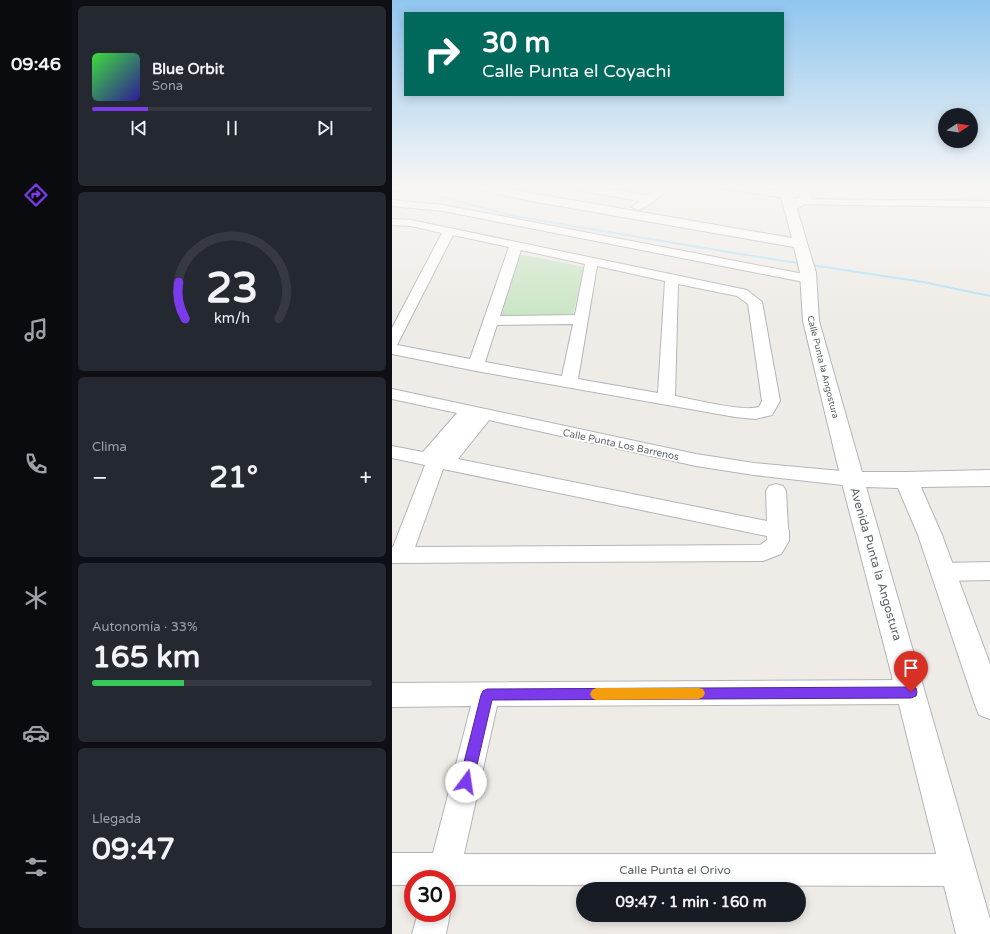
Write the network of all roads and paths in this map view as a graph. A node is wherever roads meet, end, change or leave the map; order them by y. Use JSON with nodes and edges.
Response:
{"nodes":[{"id":1,"x":438,"y":229,"type":"edge"},
{"id":2,"x":547,"y":229,"type":"edge"},
{"id":3,"x":703,"y":229,"type":"edge"},
{"id":4,"x":799,"y":229,"type":"edge"},
{"id":5,"x":449,"y":231,"type":"junction"},
{"id":6,"x":579,"y":235,"type":"junction"},
{"id":7,"x":516,"y":245,"type":"junction"},
{"id":8,"x":802,"y":248,"type":"junction"},
{"id":9,"x":559,"y":254,"type":"junction"},
{"id":10,"x":592,"y":261,"type":"junction"},
{"id":11,"x":808,"y":276,"type":"junction"},
{"id":12,"x":672,"y":278,"type":"junction"},
{"id":13,"x":580,"y":319,"type":"junction"},
{"id":14,"x":491,"y":321,"type":"junction"},
{"id":15,"x":392,"y":342,"type":"edge"},
{"id":16,"x":392,"y":349,"type":"edge"},
{"id":17,"x":476,"y":366,"type":"junction"},
{"id":18,"x":569,"y":383,"type":"junction"},
{"id":19,"x":392,"y":394,"type":"edge"},
{"id":20,"x":666,"y":400,"type":"junction"},
{"id":21,"x":477,"y":413,"type":"junction"},
{"id":22,"x":392,"y":452,"type":"edge"},
{"id":23,"x":436,"y":461,"type":"junction"},
{"id":24,"x":990,"y":478,"type":"edge"},
{"id":25,"x":852,"y":479,"type":"junction"},
{"id":26,"x":906,"y":480,"type":"junction"},
{"id":27,"x":776,"y":491,"type":"dead end"},
{"id":28,"x":779,"y":531,"type":"junction"},
{"id":29,"x":396,"y":555,"type":"edge"},
{"id":30,"x":990,"y":571,"type":"edge"},
{"id":31,"x":942,"y":572,"type":"junction"},
{"id":32,"x":911,"y":692,"type":"junction"},
{"id":33,"x":988,"y":694,"type":"edge"},
{"id":34,"x":392,"y":695,"type":"edge"},
{"id":35,"x":487,"y":695,"type":"junction"},
{"id":36,"x":392,"y":869,"type":"edge"},
{"id":37,"x":404,"y":870,"type":"edge"},
{"id":38,"x":445,"y":870,"type":"edge"},
{"id":39,"x":957,"y":870,"type":"junction"},
{"id":40,"x":456,"y":874,"type":"edge"},
{"id":41,"x":432,"y":922,"type":"edge"},
{"id":42,"x":429,"y":934,"type":"edge"},
{"id":43,"x":975,"y":934,"type":"edge"}],
"edges":[{"from":1,"to":5,"type":"street"},
{"from":2,"to":6,"type":"street"},
{"from":3,"to":8,"type":"street"},
{"from":4,"to":8,"type":"street","name":"Calle Punta la Angostura"},
{"from":5,"to":7,"type":"street"},
{"from":5,"to":15,"type":"street"},
{"from":6,"to":9,"type":"street"},
{"from":6,"to":11,"type":"street"},
{"from":7,"to":9,"type":"street"},
{"from":7,"to":14,"type":"street"},
{"from":8,"to":11,"type":"street","name":"Calle Punta la Angostura"},
{"from":9,"to":10,"type":"street"},
{"from":10,"to":12,"type":"street"},
{"from":10,"to":13,"type":"street"},
{"from":11,"to":25,"type":"street","name":"Calle Punta la Angostura"},
{"from":12,"to":20,"type":"street"},
{"from":12,"to":20,"type":"street"},
{"from":13,"to":14,"type":"street"},
{"from":13,"to":18,"type":"street"},
{"from":14,"to":17,"type":"street"},
{"from":16,"to":17,"type":"street"},
{"from":17,"to":18,"type":"street"},
{"from":18,"to":20,"type":"street"},
{"from":19,"to":21,"type":"street","name":"Calle Punta Los Barrenos"},
{"from":21,"to":23,"type":"street"},
{"from":21,"to":25,"type":"street","name":"Calle Punta Los Barrenos"},
{"from":22,"to":23,"type":"street"},
{"from":23,"to":28,"type":"street"},
{"from":23,"to":29,"type":"street"},
{"from":24,"to":26,"type":"street"},
{"from":25,"to":26,"type":"street","name":"Avenida Punta la Angostura"},
{"from":25,"to":32,"type":"street","name":"Avenida Punta la Angostura"},
{"from":26,"to":31,"type":"street"},
{"from":27,"to":28,"type":"street"},
{"from":28,"to":29,"type":"street"},
{"from":30,"to":31,"type":"street"},
{"from":31,"to":33,"type":"street"},
{"from":32,"to":35,"type":"street"},
{"from":32,"to":39,"type":"street","name":"Avenida Punta la Angostura"},
{"from":34,"to":35,"type":"street"},
{"from":35,"to":38,"type":"street"},
{"from":36,"to":37,"type":"street","name":"Calle Punta el Orivo"},
{"from":39,"to":40,"type":"street","name":"Calle Punta el Orivo"},
{"from":39,"to":43,"type":"street","name":"Avenida Punta la Angostura"},
{"from":41,"to":42,"type":"street"}]}
